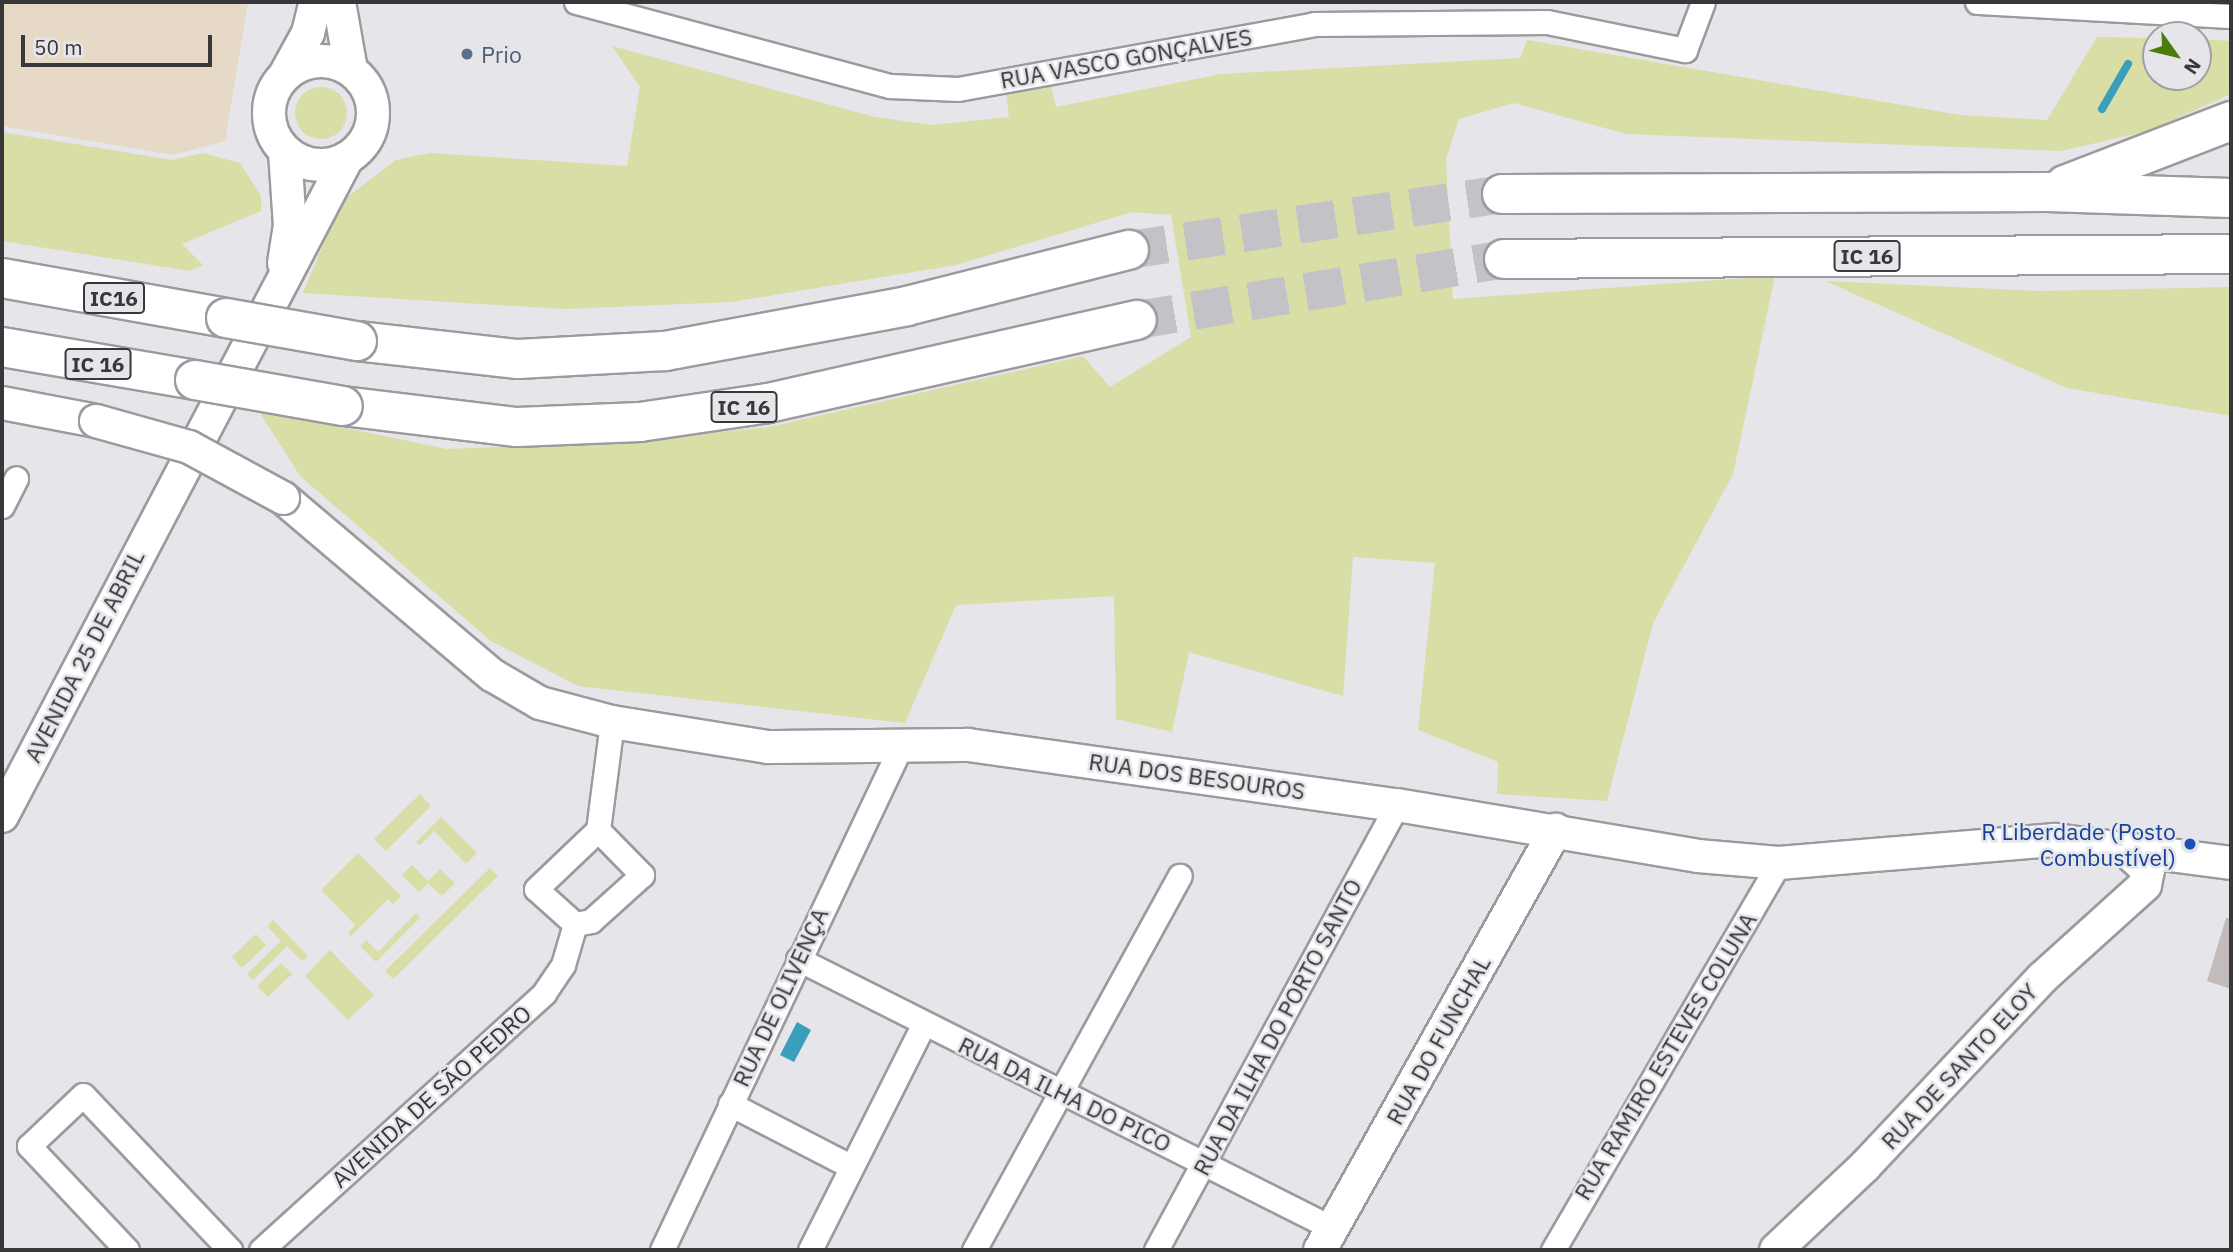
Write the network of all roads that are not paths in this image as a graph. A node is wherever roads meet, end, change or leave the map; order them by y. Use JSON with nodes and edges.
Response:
{"nodes":[{"id":1,"x":316,"y":2,"type":"edge"},
{"id":2,"x":339,"y":2,"type":"edge"},
{"id":3,"x":576,"y":2,"type":"edge"},
{"id":4,"x":1703,"y":2,"type":"edge"},
{"id":5,"x":1977,"y":2,"type":"edge"},
{"id":6,"x":2227,"y":15,"type":"edge"},
{"id":7,"x":351,"y":70,"type":"junction"},
{"id":8,"x":285,"y":75,"type":"junction"},
{"id":9,"x":2231,"y":121,"type":"edge"},
{"id":10,"x":285,"y":152,"type":"junction"},
{"id":11,"x":347,"y":158,"type":"junction"},
{"id":12,"x":2047,"y":192,"type":"junction"},
{"id":13,"x":1502,"y":194,"type":"tunnel mouth"},
{"id":14,"x":2231,"y":198,"type":"edge"},
{"id":15,"x":1129,"y":250,"type":"tunnel mouth"},
{"id":16,"x":2231,"y":254,"type":"edge"},
{"id":17,"x":1504,"y":258,"type":"tunnel mouth"},
{"id":18,"x":2,"y":278,"type":"edge"},
{"id":19,"x":281,"y":278,"type":"junction"},
{"id":20,"x":1137,"y":320,"type":"tunnel mouth"},
{"id":21,"x":2,"y":347,"type":"edge"},
{"id":22,"x":2,"y":403,"type":"edge"},
{"id":23,"x":16,"y":478,"type":"dead end"},
{"id":24,"x":2,"y":506,"type":"edge"},
{"id":25,"x":612,"y":722,"type":"junction"},
{"id":26,"x":901,"y":746,"type":"junction"},
{"id":27,"x":1397,"y":804,"type":"junction"},
{"id":28,"x":2,"y":816,"type":"edge"},
{"id":29,"x":598,"y":830,"type":"junction"},
{"id":30,"x":1556,"y":830,"type":"junction"},
{"id":31,"x":2125,"y":849,"type":"junction"},
{"id":32,"x":1779,"y":863,"type":"junction"},
{"id":33,"x":2231,"y":865,"type":"edge"},
{"id":34,"x":1180,"y":876,"type":"dead end"},
{"id":35,"x":2145,"y":885,"type":"junction"},
{"id":36,"x":575,"y":924,"type":"junction"},
{"id":37,"x":798,"y":959,"type":"junction"},
{"id":38,"x":923,"y":1026,"type":"junction"},
{"id":39,"x":1062,"y":1092,"type":"junction"},
{"id":40,"x":730,"y":1104,"type":"junction"},
{"id":41,"x":1204,"y":1161,"type":"junction"},
{"id":42,"x":850,"y":1166,"type":"junction"},
{"id":43,"x":1326,"y":1239,"type":"edge"},
{"id":44,"x":127,"y":1250,"type":"edge"},
{"id":45,"x":230,"y":1250,"type":"edge"},
{"id":46,"x":261,"y":1250,"type":"edge"},
{"id":47,"x":662,"y":1250,"type":"edge"},
{"id":48,"x":810,"y":1250,"type":"edge"},
{"id":49,"x":974,"y":1250,"type":"edge"},
{"id":50,"x":1156,"y":1250,"type":"edge"},
{"id":51,"x":1553,"y":1250,"type":"edge"},
{"id":52,"x":1776,"y":1250,"type":"edge"}],
"edges":[{"from":1,"to":8,"type":"street"},
{"from":2,"to":7,"type":"street"},
{"from":3,"to":4,"type":"street","name":"RUA VASCO GONÇALVES"},
{"from":5,"to":6,"type":"street"},
{"from":7,"to":8,"type":"street"},
{"from":7,"to":11,"type":"street"},
{"from":8,"to":10,"type":"street"},
{"from":9,"to":12,"type":"highway"},
{"from":10,"to":11,"type":"street"},
{"from":10,"to":19,"type":"street"},
{"from":11,"to":19,"type":"street"},
{"from":12,"to":13,"type":"highway"},
{"from":12,"to":14,"type":"highway"},
{"from":15,"to":18,"type":"highway","number":"IC16","bridge":true},
{"from":16,"to":17,"type":"highway","number":"IC 16"},
{"from":19,"to":28,"type":"street","name":"AVENIDA 25 DE ABRIL"},
{"from":20,"to":21,"type":"highway","number":"IC 16","bridge":true},
{"from":22,"to":25,"type":"street","name":"RUA DOS BESOUROS","bridge":true},
{"from":23,"to":24,"type":"street"},
{"from":25,"to":26,"type":"street","name":"RUA DOS BESOUROS"},
{"from":25,"to":29,"type":"street"},
{"from":26,"to":27,"type":"street","name":"RUA DOS BESOUROS"},
{"from":26,"to":37,"type":"street","name":"RUA DE OLIVENÇA"},
{"from":27,"to":30,"type":"street","name":"RUA DOS BESOUROS"},
{"from":27,"to":41,"type":"street","name":"RUA DA ILHA DO PORTO SANTO"},
{"from":29,"to":36,"type":"street"},
{"from":29,"to":36,"type":"street"},
{"from":30,"to":32,"type":"street","name":"RUA DOS BESOUROS"},
{"from":30,"to":43,"type":"street","name":"RUA DO FUNCHAL"},
{"from":31,"to":32,"type":"street","name":"RUA DOS BESOUROS"},
{"from":31,"to":33,"type":"street","name":"RUA DOS BESOUROS"},
{"from":31,"to":35,"type":"street"},
{"from":32,"to":51,"type":"street","name":"RUA RAMIRO ESTEVES COLUNA"},
{"from":33,"to":35,"type":"street"},
{"from":34,"to":39,"type":"street"},
{"from":35,"to":52,"type":"street","name":"RUA DE SANTO ELOY"},
{"from":36,"to":46,"type":"street","name":"AVENIDA DE SÃO PEDRO"},
{"from":37,"to":38,"type":"street","name":"RUA DA ILHA DO PICO"},
{"from":37,"to":40,"type":"street","name":"RUA DE OLIVENÇA"},
{"from":38,"to":39,"type":"street","name":"RUA DA ILHA DO PICO"},
{"from":38,"to":42,"type":"street"},
{"from":39,"to":41,"type":"street","name":"RUA DA ILHA DO PICO"},
{"from":39,"to":49,"type":"street"},
{"from":40,"to":42,"type":"street"},
{"from":40,"to":47,"type":"street","name":"RUA DE OLIVENÇA"},
{"from":41,"to":43,"type":"street","name":"RUA DA ILHA DO PICO"},
{"from":41,"to":50,"type":"street","name":"RUA DA ILHA DO PORTO SANTO"},
{"from":42,"to":48,"type":"street"},
{"from":44,"to":45,"type":"street"}]}
